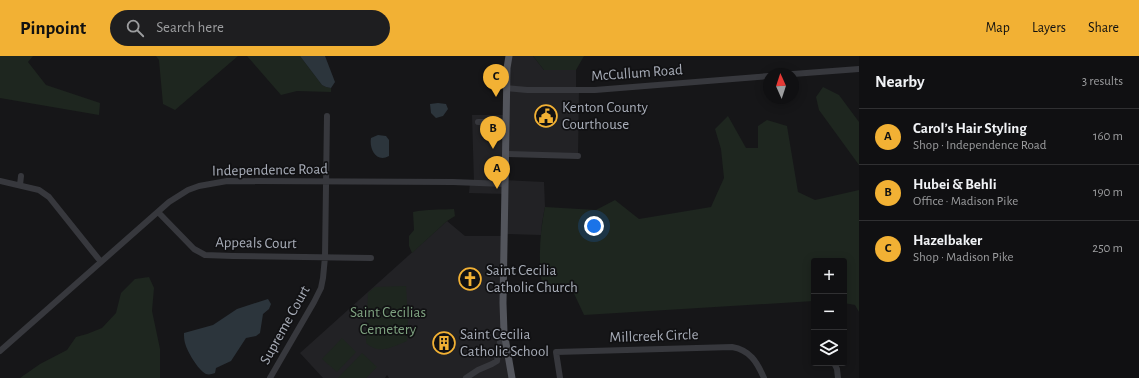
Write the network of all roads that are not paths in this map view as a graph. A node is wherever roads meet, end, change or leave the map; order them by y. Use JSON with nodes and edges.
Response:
{"nodes":[{"id":1,"x":509,"y":56,"type":"edge"},
{"id":2,"x":859,"y":69,"type":"edge"},
{"id":3,"x":799,"y":74,"type":"edge"},
{"id":4,"x":763,"y":76,"type":"edge"},
{"id":5,"x":506,"y":88,"type":"junction"},
{"id":6,"x":327,"y":116,"type":"dead end"},
{"id":7,"x":478,"y":122,"type":"dead end"},
{"id":8,"x":506,"y":122,"type":"junction"},
{"id":9,"x":506,"y":154,"type":"junction"},
{"id":10,"x":578,"y":156,"type":"dead end"},
{"id":11,"x":21,"y":176,"type":"dead end"},
{"id":12,"x":0,"y":181,"type":"edge"},
{"id":13,"x":325,"y":181,"type":"junction"},
{"id":14,"x":505,"y":184,"type":"junction"},
{"id":15,"x":20,"y":185,"type":"junction"},
{"id":16,"x":158,"y":212,"type":"junction"},
{"id":17,"x":325,"y":258,"type":"junction"},
{"id":18,"x":371,"y":258,"type":"dead end"},
{"id":19,"x":101,"y":262,"type":"junction"},
{"id":20,"x":506,"y":341,"type":"junction"},
{"id":21,"x":0,"y":351,"type":"edge"},
{"id":22,"x":835,"y":366,"type":"edge"},
{"id":23,"x":270,"y":378,"type":"edge"},
{"id":24,"x":466,"y":378,"type":"edge"},
{"id":25,"x":512,"y":378,"type":"edge"},
{"id":26,"x":560,"y":378,"type":"edge"},
{"id":27,"x":764,"y":378,"type":"edge"},
{"id":28,"x":838,"y":378,"type":"edge"}],
"edges":[{"from":1,"to":5,"type":"main road"},
{"from":2,"to":3,"type":"street"},
{"from":4,"to":5,"type":"street","name":"McCullum Road"},
{"from":5,"to":8,"type":"main road"},
{"from":6,"to":13,"type":"street","name":"Supreme Court"},
{"from":7,"to":8,"type":"street"},
{"from":8,"to":9,"type":"main road"},
{"from":9,"to":10,"type":"street"},
{"from":9,"to":14,"type":"main road"},
{"from":11,"to":15,"type":"street"},
{"from":12,"to":15,"type":"street"},
{"from":13,"to":14,"type":"street","name":"Independence Road"},
{"from":13,"to":16,"type":"street","name":"Independence Road"},
{"from":13,"to":17,"type":"street","name":"Supreme Court"},
{"from":14,"to":20,"type":"main road"},
{"from":15,"to":19,"type":"street"},
{"from":16,"to":17,"type":"street","name":"Appeals Court"},
{"from":16,"to":19,"type":"street","name":"Independence Road"},
{"from":17,"to":18,"type":"street","name":"Appeals Court"},
{"from":17,"to":23,"type":"street","name":"Supreme Court"},
{"from":19,"to":21,"type":"street","name":"Independence Road"},
{"from":20,"to":24,"type":"street"},
{"from":20,"to":25,"type":"main road"},
{"from":22,"to":28,"type":"street"},
{"from":26,"to":27,"type":"street","name":"Millcreek Circle"}]}
